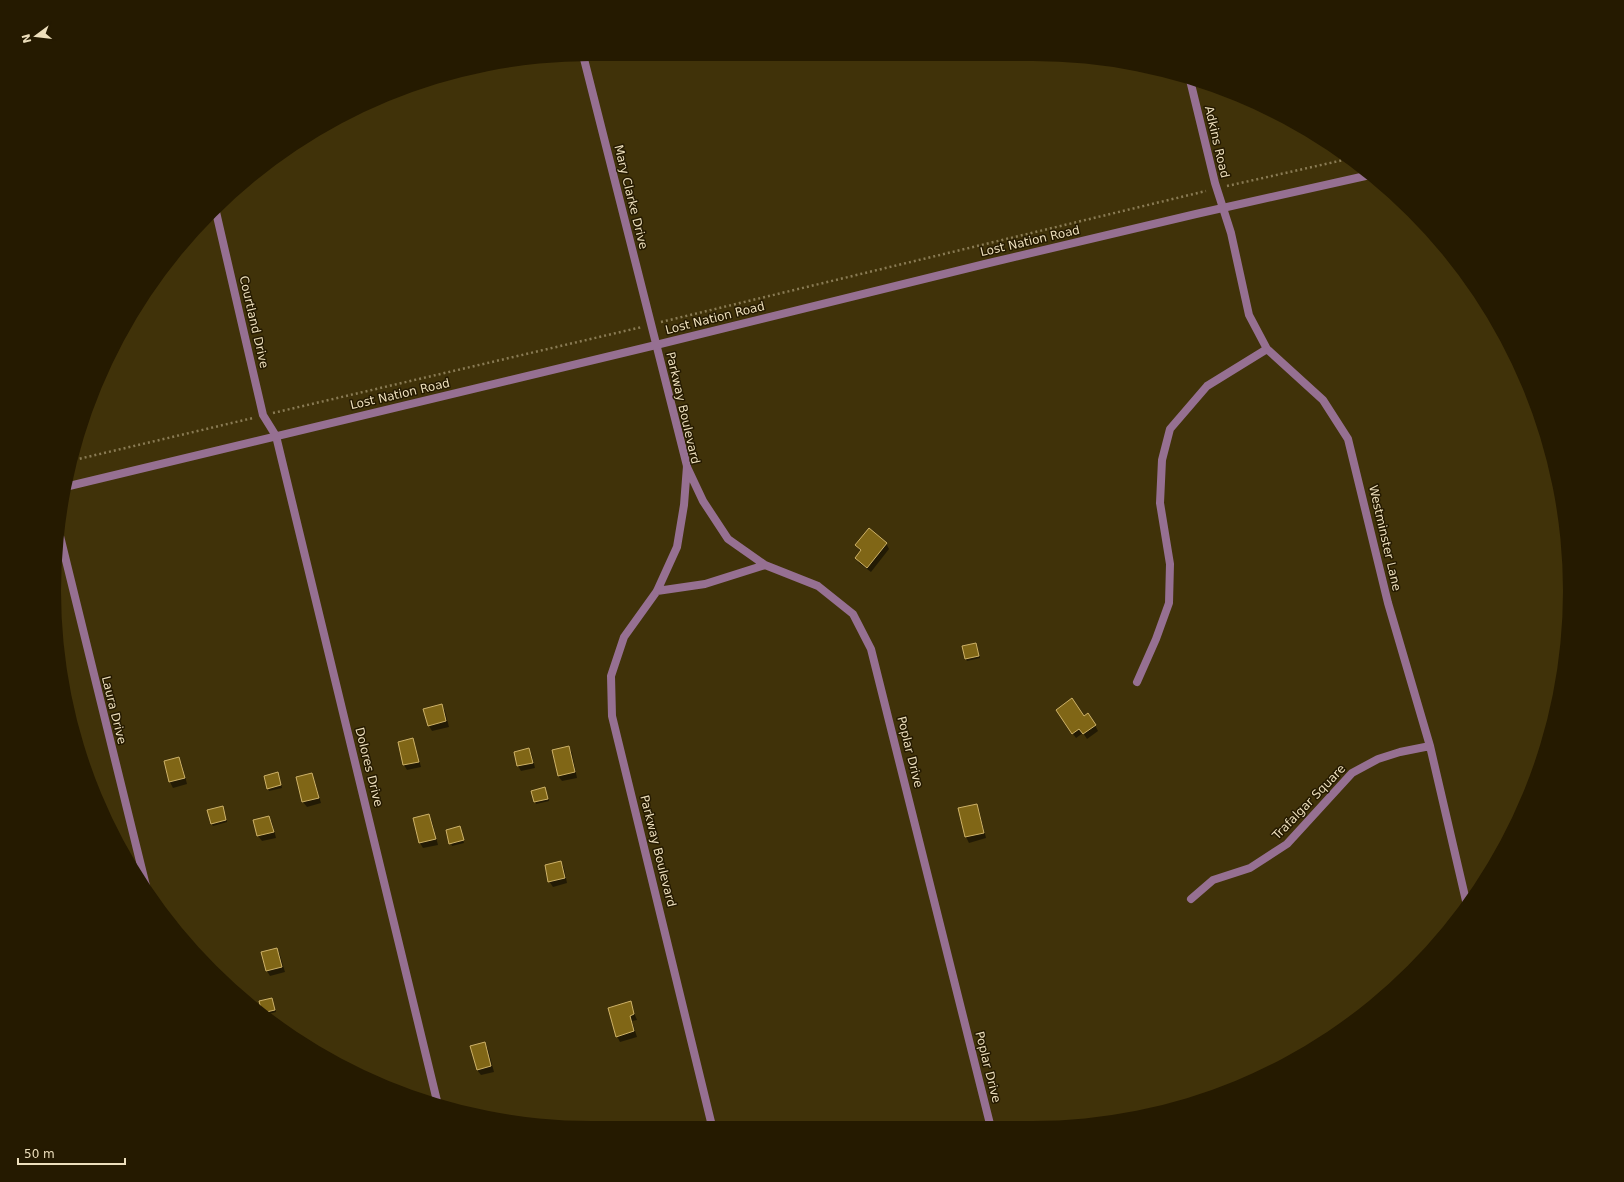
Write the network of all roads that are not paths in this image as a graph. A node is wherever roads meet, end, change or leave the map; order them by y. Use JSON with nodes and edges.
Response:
{"nodes":[{"id":1,"x":585,"y":61,"type":"edge"},
{"id":2,"x":1191,"y":85,"type":"edge"},
{"id":3,"x":1363,"y":177,"type":"edge"},
{"id":4,"x":1223,"y":208,"type":"junction"},
{"id":5,"x":217,"y":215,"type":"edge"},
{"id":6,"x":656,"y":345,"type":"junction"},
{"id":7,"x":1266,"y":349,"type":"junction"},
{"id":8,"x":276,"y":436,"type":"junction"},
{"id":9,"x":687,"y":466,"type":"junction"},
{"id":10,"x":72,"y":485,"type":"edge"},
{"id":11,"x":63,"y":548,"type":"edge"},
{"id":12,"x":765,"y":565,"type":"junction"},
{"id":13,"x":657,"y":591,"type":"junction"},
{"id":14,"x":1137,"y":682,"type":"dead end"},
{"id":15,"x":1430,"y":746,"type":"junction"},
{"id":16,"x":143,"y":874,"type":"edge"},
{"id":17,"x":1465,"y":897,"type":"edge"},
{"id":18,"x":1191,"y":899,"type":"dead end"},
{"id":19,"x":436,"y":1098,"type":"edge"},
{"id":20,"x":711,"y":1121,"type":"edge"},
{"id":21,"x":989,"y":1121,"type":"edge"}],
"edges":[{"from":1,"to":6,"type":"street","name":"Mary Clarke Drive"},
{"from":2,"to":4,"type":"street","name":"Adkins Road"},
{"from":3,"to":4,"type":"street","name":"Lost Nation Road"},
{"from":4,"to":6,"type":"street","name":"Lost Nation Road"},
{"from":4,"to":7,"type":"street","name":"Westminster Lane"},
{"from":5,"to":8,"type":"street","name":"Courtland Drive"},
{"from":6,"to":8,"type":"street","name":"Lost Nation Road"},
{"from":6,"to":9,"type":"street","name":"Parkway Boulevard"},
{"from":7,"to":14,"type":"street"},
{"from":7,"to":15,"type":"street","name":"Westminster Lane"},
{"from":8,"to":10,"type":"street","name":"Lost Nation Road"},
{"from":8,"to":19,"type":"street","name":"Dolores Drive"},
{"from":9,"to":12,"type":"street","name":"Poplar Drive"},
{"from":9,"to":13,"type":"street","name":"Parkway Boulevard"},
{"from":11,"to":16,"type":"street","name":"Laura Drive"},
{"from":12,"to":13,"type":"street"},
{"from":12,"to":21,"type":"street","name":"Poplar Drive"},
{"from":13,"to":20,"type":"street","name":"Parkway Boulevard"},
{"from":15,"to":17,"type":"street","name":"Westminster Lane"},
{"from":15,"to":18,"type":"street","name":"Trafalgar Square"}]}
